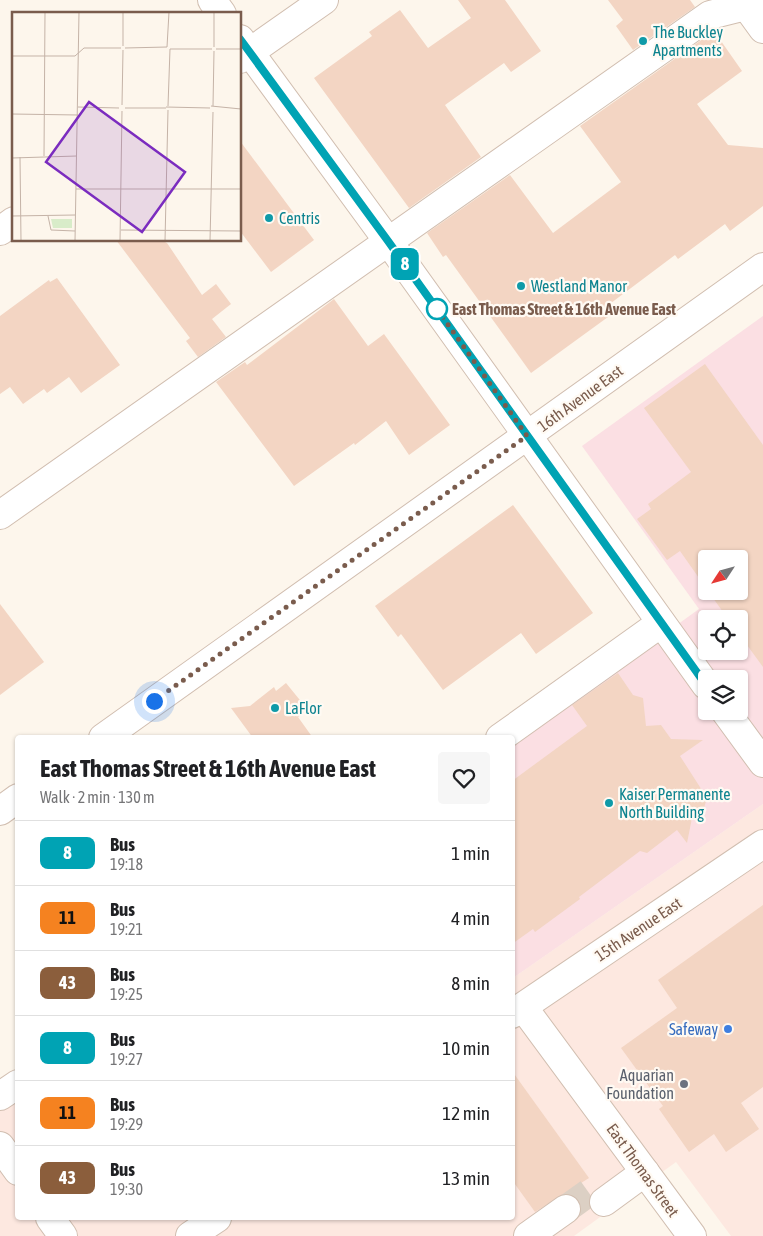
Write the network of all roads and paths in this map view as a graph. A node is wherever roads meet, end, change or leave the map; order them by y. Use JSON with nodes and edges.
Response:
{"nodes":[{"id":1,"x":212,"y":0,"type":"edge"},
{"id":2,"x":324,"y":0,"type":"edge"},
{"id":3,"x":748,"y":2,"type":"edge"},
{"id":4,"x":221,"y":12,"type":"edge"},
{"id":5,"x":763,"y":30,"type":"edge"},
{"id":6,"x":243,"y":50,"type":"edge"},
{"id":7,"x":12,"y":222,"type":"edge"},
{"id":8,"x":0,"y":231,"type":"edge"},
{"id":9,"x":388,"y":241,"type":"junction"},
{"id":10,"x":763,"y":267,"type":"edge"},
{"id":11,"x":527,"y":436,"type":"junction"},
{"id":12,"x":0,"y":515,"type":"edge"},
{"id":13,"x":661,"y":623,"type":"junction"},
{"id":14,"x":698,"y":674,"type":"edge"},
{"id":15,"x":732,"y":720,"type":"edge"},
{"id":16,"x":107,"y":735,"type":"edge"},
{"id":17,"x":504,"y":735,"type":"edge"},
{"id":18,"x":763,"y":763,"type":"edge"},
{"id":19,"x":15,"y":800,"type":"edge"},
{"id":20,"x":0,"y":811,"type":"edge"},
{"id":21,"x":763,"y":844,"type":"edge"},
{"id":22,"x":518,"y":1011,"type":"edge"},
{"id":23,"x":15,"y":1086,"type":"edge"},
{"id":24,"x":0,"y":1096,"type":"edge"},
{"id":25,"x":0,"y":1146,"type":"edge"},
{"id":26,"x":640,"y":1165,"type":"junction"},
{"id":27,"x":15,"y":1167,"type":"edge"},
{"id":28,"x":599,"y":1195,"type":"tunnel mouth"},
{"id":29,"x":51,"y":1220,"type":"edge"},
{"id":30,"x":214,"y":1220,"type":"edge"},
{"id":31,"x":567,"y":1222,"type":"tunnel mouth"},
{"id":32,"x":63,"y":1236,"type":"edge"},
{"id":33,"x":190,"y":1236,"type":"edge"},
{"id":34,"x":528,"y":1236,"type":"edge"},
{"id":35,"x":692,"y":1236,"type":"edge"}],
"edges":[{"from":1,"to":4,"type":"street"},
{"from":2,"to":6,"type":"street"},
{"from":3,"to":5,"type":"street"},
{"from":3,"to":9,"type":"street"},
{"from":6,"to":9,"type":"street"},
{"from":7,"to":8,"type":"street"},
{"from":9,"to":11,"type":"street"},
{"from":9,"to":12,"type":"street"},
{"from":10,"to":11,"type":"street","name":"16th Avenue East"},
{"from":11,"to":13,"type":"street"},
{"from":11,"to":16,"type":"street","name":"16th Avenue East"},
{"from":13,"to":14,"type":"street"},
{"from":13,"to":17,"type":"street"},
{"from":15,"to":18,"type":"street"},
{"from":19,"to":20,"type":"street"},
{"from":21,"to":22,"type":"street","name":"15th Avenue East"},
{"from":22,"to":26,"type":"street","name":"East Thomas Street"},
{"from":23,"to":24,"type":"street"},
{"from":25,"to":27,"type":"street"},
{"from":26,"to":28,"type":"street"},
{"from":26,"to":35,"type":"street","name":"East Thomas Street"},
{"from":29,"to":32,"type":"street"},
{"from":30,"to":33,"type":"street"},
{"from":31,"to":34,"type":"street"}]}
